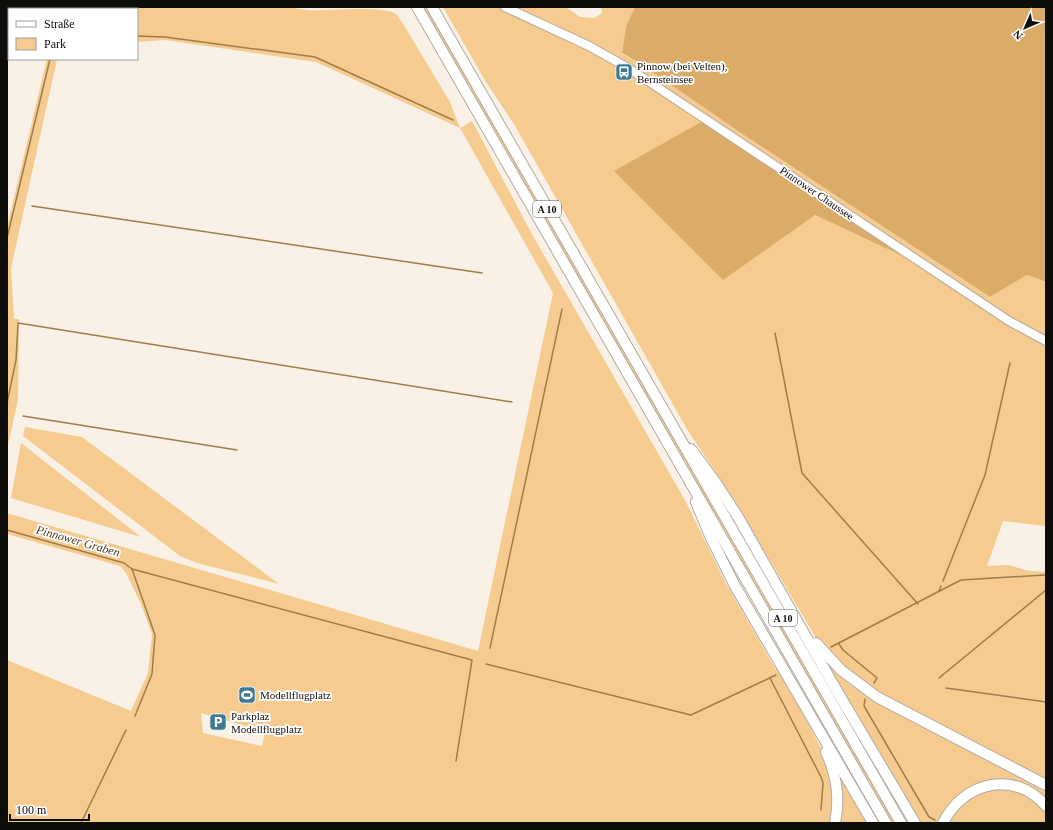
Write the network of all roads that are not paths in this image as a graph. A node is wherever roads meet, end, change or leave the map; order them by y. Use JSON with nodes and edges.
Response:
{"nodes":[{"id":1,"x":417,"y":7,"type":"edge"},
{"id":2,"x":432,"y":7,"type":"edge"},
{"id":3,"x":504,"y":7,"type":"edge"},
{"id":4,"x":1046,"y":341,"type":"edge"},
{"id":5,"x":665,"y":414,"type":"junction"},
{"id":6,"x":683,"y":469,"type":"junction"},
{"id":7,"x":776,"y":583,"type":"junction"},
{"id":8,"x":795,"y":690,"type":"junction"},
{"id":9,"x":1046,"y":785,"type":"edge"},
{"id":10,"x":1046,"y":806,"type":"edge"},
{"id":11,"x":835,"y":823,"type":"edge"},
{"id":12,"x":873,"y":823,"type":"edge"},
{"id":13,"x":886,"y":823,"type":"edge"},
{"id":14,"x":901,"y":823,"type":"edge"},
{"id":15,"x":915,"y":823,"type":"edge"},
{"id":16,"x":943,"y":823,"type":"edge"}],
"edges":[{"from":1,"to":6,"type":"highway","number":"A 10"},
{"from":2,"to":5,"type":"highway","number":"A 10"},
{"from":3,"to":4,"type":"main road","name":"Pinnower Chaussee"},
{"from":5,"to":7,"type":"highway"},
{"from":5,"to":14,"type":"highway","number":"A 10"},
{"from":6,"to":8,"type":"highway"},
{"from":6,"to":13,"type":"highway","number":"A 10"},
{"from":7,"to":9,"type":"highway"},
{"from":7,"to":15,"type":"highway"},
{"from":8,"to":11,"type":"highway"},
{"from":8,"to":12,"type":"highway"},
{"from":10,"to":16,"type":"highway"}]}
